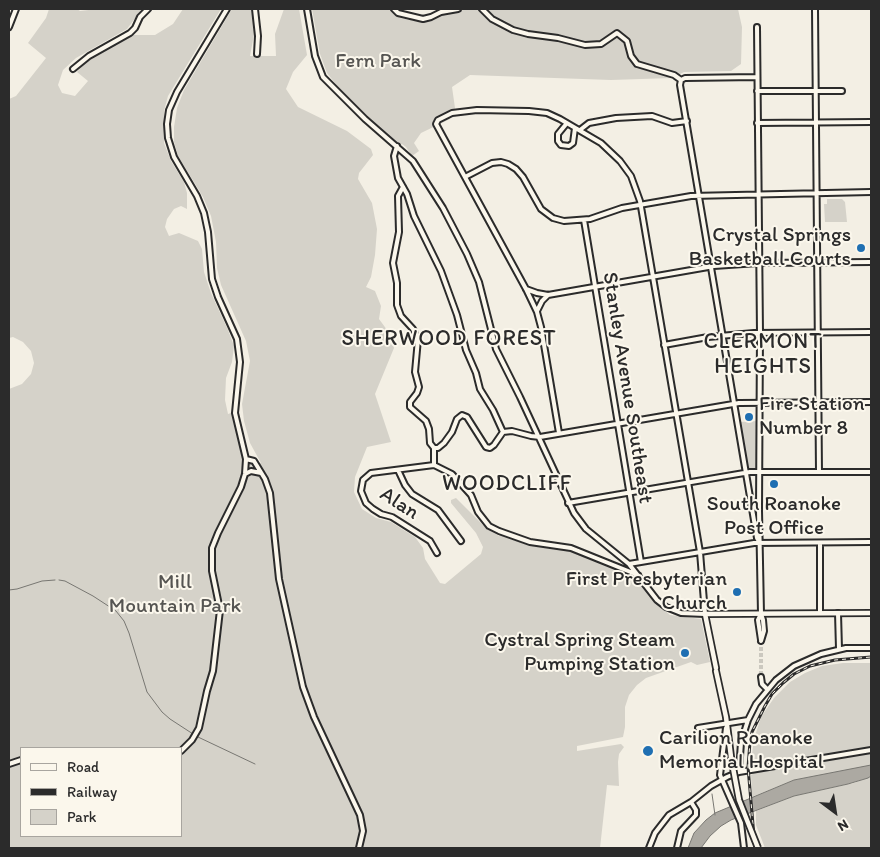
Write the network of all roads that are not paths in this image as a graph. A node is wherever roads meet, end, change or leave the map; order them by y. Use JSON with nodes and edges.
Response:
{"nodes":[{"id":1,"x":16,"y":9,"type":"edge"},
{"id":2,"x":148,"y":9,"type":"edge"},
{"id":3,"x":227,"y":9,"type":"edge"},
{"id":4,"x":255,"y":9,"type":"edge"},
{"id":5,"x":307,"y":9,"type":"edge"},
{"id":6,"x":394,"y":9,"type":"edge"},
{"id":7,"x":458,"y":9,"type":"edge"},
{"id":8,"x":482,"y":9,"type":"edge"},
{"id":9,"x":815,"y":9,"type":"edge"},
{"id":10,"x":9,"y":27,"type":"edge"},
{"id":11,"x":757,"y":27,"type":"dead end"},
{"id":12,"x":257,"y":54,"type":"dead end"},
{"id":13,"x":73,"y":69,"type":"dead end"},
{"id":14,"x":757,"y":77,"type":"junction"},
{"id":15,"x":681,"y":80,"type":"junction"},
{"id":16,"x":757,"y":91,"type":"junction"},
{"id":17,"x":817,"y":91,"type":"junction"},
{"id":18,"x":842,"y":91,"type":"dead end"},
{"id":19,"x":687,"y":121,"type":"junction"},
{"id":20,"x":871,"y":122,"type":"edge"},
{"id":21,"x":567,"y":123,"type":"junction"},
{"id":22,"x":817,"y":123,"type":"junction"},
{"id":23,"x":757,"y":124,"type":"junction"},
{"id":24,"x":578,"y":129,"type":"junction"},
{"id":25,"x":397,"y":146,"type":"junction"},
{"id":26,"x":465,"y":177,"type":"junction"},
{"id":27,"x":403,"y":187,"type":"junction"},
{"id":28,"x":871,"y":192,"type":"edge"},
{"id":29,"x":758,"y":193,"type":"junction"},
{"id":30,"x":817,"y":193,"type":"junction"},
{"id":31,"x":700,"y":196,"type":"junction"},
{"id":32,"x":640,"y":204,"type":"junction"},
{"id":33,"x":584,"y":220,"type":"junction"},
{"id":34,"x":871,"y":262,"type":"edge"},
{"id":35,"x":758,"y":263,"type":"junction"},
{"id":36,"x":818,"y":263,"type":"junction"},
{"id":37,"x":711,"y":266,"type":"junction"},
{"id":38,"x":652,"y":276,"type":"junction"},
{"id":39,"x":595,"y":286,"type":"junction"},
{"id":40,"x":526,"y":289,"type":"junction"},
{"id":41,"x":548,"y":294,"type":"junction"},
{"id":42,"x":537,"y":312,"type":"junction"},
{"id":43,"x":818,"y":332,"type":"junction"},
{"id":44,"x":871,"y":332,"type":"edge"},
{"id":45,"x":760,"y":333,"type":"junction"},
{"id":46,"x":724,"y":336,"type":"junction"},
{"id":47,"x":664,"y":345,"type":"junction"},
{"id":48,"x":819,"y":402,"type":"junction"},
{"id":49,"x":871,"y":402,"type":"edge"},
{"id":50,"x":759,"y":403,"type":"junction"},
{"id":51,"x":734,"y":404,"type":"junction"},
{"id":52,"x":676,"y":414,"type":"junction"},
{"id":53,"x":619,"y":423,"type":"junction"},
{"id":54,"x":503,"y":432,"type":"junction"},
{"id":55,"x":559,"y":433,"type":"junction"},
{"id":56,"x":537,"y":436,"type":"junction"},
{"id":57,"x":434,"y":448,"type":"junction"},
{"id":58,"x":246,"y":459,"type":"junction"},
{"id":59,"x":434,"y":465,"type":"junction"},
{"id":60,"x":398,"y":470,"type":"junction"},
{"id":61,"x":759,"y":472,"type":"junction"},
{"id":62,"x":819,"y":472,"type":"junction"},
{"id":63,"x":871,"y":472,"type":"edge"},
{"id":64,"x":261,"y":473,"type":"junction"},
{"id":65,"x":746,"y":473,"type":"junction"},
{"id":66,"x":245,"y":474,"type":"junction"},
{"id":67,"x":688,"y":483,"type":"junction"},
{"id":68,"x":630,"y":492,"type":"junction"},
{"id":69,"x":568,"y":503,"type":"junction"},
{"id":70,"x":461,"y":541,"type":"dead end"},
{"id":71,"x":871,"y":542,"type":"edge"},
{"id":72,"x":760,"y":543,"type":"junction"},
{"id":73,"x":820,"y":543,"type":"junction"},
{"id":74,"x":700,"y":552,"type":"junction"},
{"id":75,"x":437,"y":553,"type":"dead end"},
{"id":76,"x":641,"y":562,"type":"junction"},
{"id":77,"x":628,"y":564,"type":"junction"},
{"id":78,"x":638,"y":575,"type":"junction"},
{"id":79,"x":820,"y":613,"type":"junction"},
{"id":80,"x":838,"y":613,"type":"junction"},
{"id":81,"x":871,"y":613,"type":"edge"},
{"id":82,"x":705,"y":614,"type":"junction"},
{"id":83,"x":761,"y":614,"type":"junction"},
{"id":84,"x":871,"y":648,"type":"edge"},
{"id":85,"x":839,"y":649,"type":"junction"},
{"id":86,"x":761,"y":677,"type":"tunnel mouth"},
{"id":87,"x":767,"y":689,"type":"junction"},
{"id":88,"x":748,"y":720,"type":"junction"},
{"id":89,"x":727,"y":723,"type":"junction"},
{"id":90,"x":698,"y":728,"type":"dead end"},
{"id":91,"x":182,"y":750,"type":"edge"},
{"id":92,"x":871,"y":750,"type":"edge"},
{"id":93,"x":739,"y":772,"type":"junction"},
{"id":94,"x":722,"y":779,"type":"junction"},
{"id":95,"x":691,"y":802,"type":"junction"},
{"id":96,"x":358,"y":848,"type":"edge"},
{"id":97,"x":649,"y":848,"type":"edge"},
{"id":98,"x":677,"y":848,"type":"edge"},
{"id":99,"x":744,"y":848,"type":"edge"},
{"id":100,"x":758,"y":848,"type":"edge"}],
"edges":[{"from":1,"to":10,"type":"street"},
{"from":2,"to":13,"type":"street"},
{"from":3,"to":58,"type":"street"},
{"from":4,"to":12,"type":"street"},
{"from":5,"to":25,"type":"street"},
{"from":6,"to":7,"type":"street"},
{"from":8,"to":15,"type":"street"},
{"from":9,"to":17,"type":"street"},
{"from":11,"to":14,"type":"street"},
{"from":14,"to":15,"type":"street"},
{"from":14,"to":16,"type":"street"},
{"from":15,"to":19,"type":"street"},
{"from":16,"to":17,"type":"street"},
{"from":16,"to":23,"type":"street"},
{"from":17,"to":18,"type":"street"},
{"from":17,"to":22,"type":"street"},
{"from":19,"to":24,"type":"street"},
{"from":19,"to":31,"type":"street"},
{"from":20,"to":22,"type":"street"},
{"from":21,"to":24,"type":"street"},
{"from":21,"to":24,"type":"street"},
{"from":21,"to":26,"type":"street"},
{"from":22,"to":23,"type":"street"},
{"from":22,"to":30,"type":"street"},
{"from":23,"to":29,"type":"street"},
{"from":24,"to":32,"type":"street"},
{"from":25,"to":27,"type":"street"},
{"from":25,"to":56,"type":"street"},
{"from":26,"to":33,"type":"street"},
{"from":26,"to":40,"type":"street"},
{"from":27,"to":54,"type":"street"},
{"from":27,"to":57,"type":"street"},
{"from":28,"to":30,"type":"street"},
{"from":29,"to":30,"type":"street"},
{"from":29,"to":31,"type":"street"},
{"from":29,"to":35,"type":"street"},
{"from":30,"to":36,"type":"street"},
{"from":31,"to":32,"type":"street"},
{"from":31,"to":37,"type":"street"},
{"from":32,"to":33,"type":"street"},
{"from":32,"to":38,"type":"street"},
{"from":33,"to":39,"type":"street","name":"Stanley Avenue Southeast"},
{"from":34,"to":36,"type":"street"},
{"from":35,"to":36,"type":"street"},
{"from":35,"to":37,"type":"street"},
{"from":35,"to":45,"type":"street"},
{"from":36,"to":43,"type":"street"},
{"from":37,"to":38,"type":"street"},
{"from":37,"to":46,"type":"street"},
{"from":38,"to":39,"type":"street"},
{"from":38,"to":47,"type":"street"},
{"from":39,"to":41,"type":"street"},
{"from":39,"to":53,"type":"street","name":"Stanley Avenue Southeast"},
{"from":40,"to":41,"type":"street"},
{"from":40,"to":42,"type":"street"},
{"from":41,"to":42,"type":"street"},
{"from":42,"to":55,"type":"street"},
{"from":43,"to":44,"type":"street"},
{"from":43,"to":45,"type":"street"},
{"from":43,"to":48,"type":"street"},
{"from":45,"to":46,"type":"street"},
{"from":45,"to":50,"type":"street"},
{"from":46,"to":47,"type":"street"},
{"from":46,"to":51,"type":"street"},
{"from":47,"to":52,"type":"street"},
{"from":48,"to":49,"type":"street"},
{"from":48,"to":50,"type":"street"},
{"from":48,"to":62,"type":"street"},
{"from":50,"to":51,"type":"street"},
{"from":50,"to":61,"type":"street"},
{"from":51,"to":52,"type":"street"},
{"from":51,"to":65,"type":"street"},
{"from":52,"to":53,"type":"street"},
{"from":52,"to":67,"type":"street"},
{"from":53,"to":55,"type":"street"},
{"from":53,"to":68,"type":"street","name":"Stanley Avenue Southeast"},
{"from":54,"to":56,"type":"street"},
{"from":54,"to":57,"type":"street"},
{"from":55,"to":56,"type":"street"},
{"from":56,"to":69,"type":"street"},
{"from":57,"to":59,"type":"street"},
{"from":58,"to":64,"type":"street"},
{"from":58,"to":66,"type":"street"},
{"from":59,"to":60,"type":"street"},
{"from":59,"to":78,"type":"street"},
{"from":60,"to":70,"type":"street"},
{"from":60,"to":75,"type":"street","name":"Alan"},
{"from":61,"to":62,"type":"street"},
{"from":61,"to":65,"type":"street"},
{"from":61,"to":72,"type":"street"},
{"from":62,"to":63,"type":"street"},
{"from":64,"to":66,"type":"street"},
{"from":64,"to":96,"type":"street"},
{"from":65,"to":67,"type":"street"},
{"from":65,"to":72,"type":"street"},
{"from":66,"to":91,"type":"street"},
{"from":67,"to":68,"type":"street"},
{"from":67,"to":74,"type":"street"},
{"from":68,"to":69,"type":"street"},
{"from":68,"to":76,"type":"street","name":"Stanley Avenue Southeast"},
{"from":69,"to":77,"type":"street"},
{"from":71,"to":73,"type":"street"},
{"from":72,"to":73,"type":"street"},
{"from":72,"to":74,"type":"street"},
{"from":72,"to":83,"type":"street"},
{"from":73,"to":79,"type":"street"},
{"from":74,"to":76,"type":"street"},
{"from":74,"to":82,"type":"street"},
{"from":76,"to":77,"type":"street"},
{"from":77,"to":78,"type":"street"},
{"from":78,"to":82,"type":"street"},
{"from":79,"to":80,"type":"main road"},
{"from":79,"to":83,"type":"main road"},
{"from":80,"to":81,"type":"main road"},
{"from":80,"to":85,"type":"street"},
{"from":82,"to":83,"type":"main road"},
{"from":82,"to":89,"type":"main road"},
{"from":83,"to":83,"type":"street"},
{"from":84,"to":85,"type":"street"},
{"from":85,"to":87,"type":"street"},
{"from":86,"to":87,"type":"street"},
{"from":87,"to":88,"type":"street"},
{"from":88,"to":89,"type":"street"},
{"from":88,"to":93,"type":"street"},
{"from":89,"to":90,"type":"street"},
{"from":89,"to":94,"type":"street"},
{"from":89,"to":100,"type":"main road","bridge":true},
{"from":92,"to":93,"type":"street"},
{"from":93,"to":94,"type":"street"},
{"from":94,"to":95,"type":"street"},
{"from":94,"to":99,"type":"street"},
{"from":95,"to":97,"type":"street"},
{"from":95,"to":98,"type":"street"}]}
